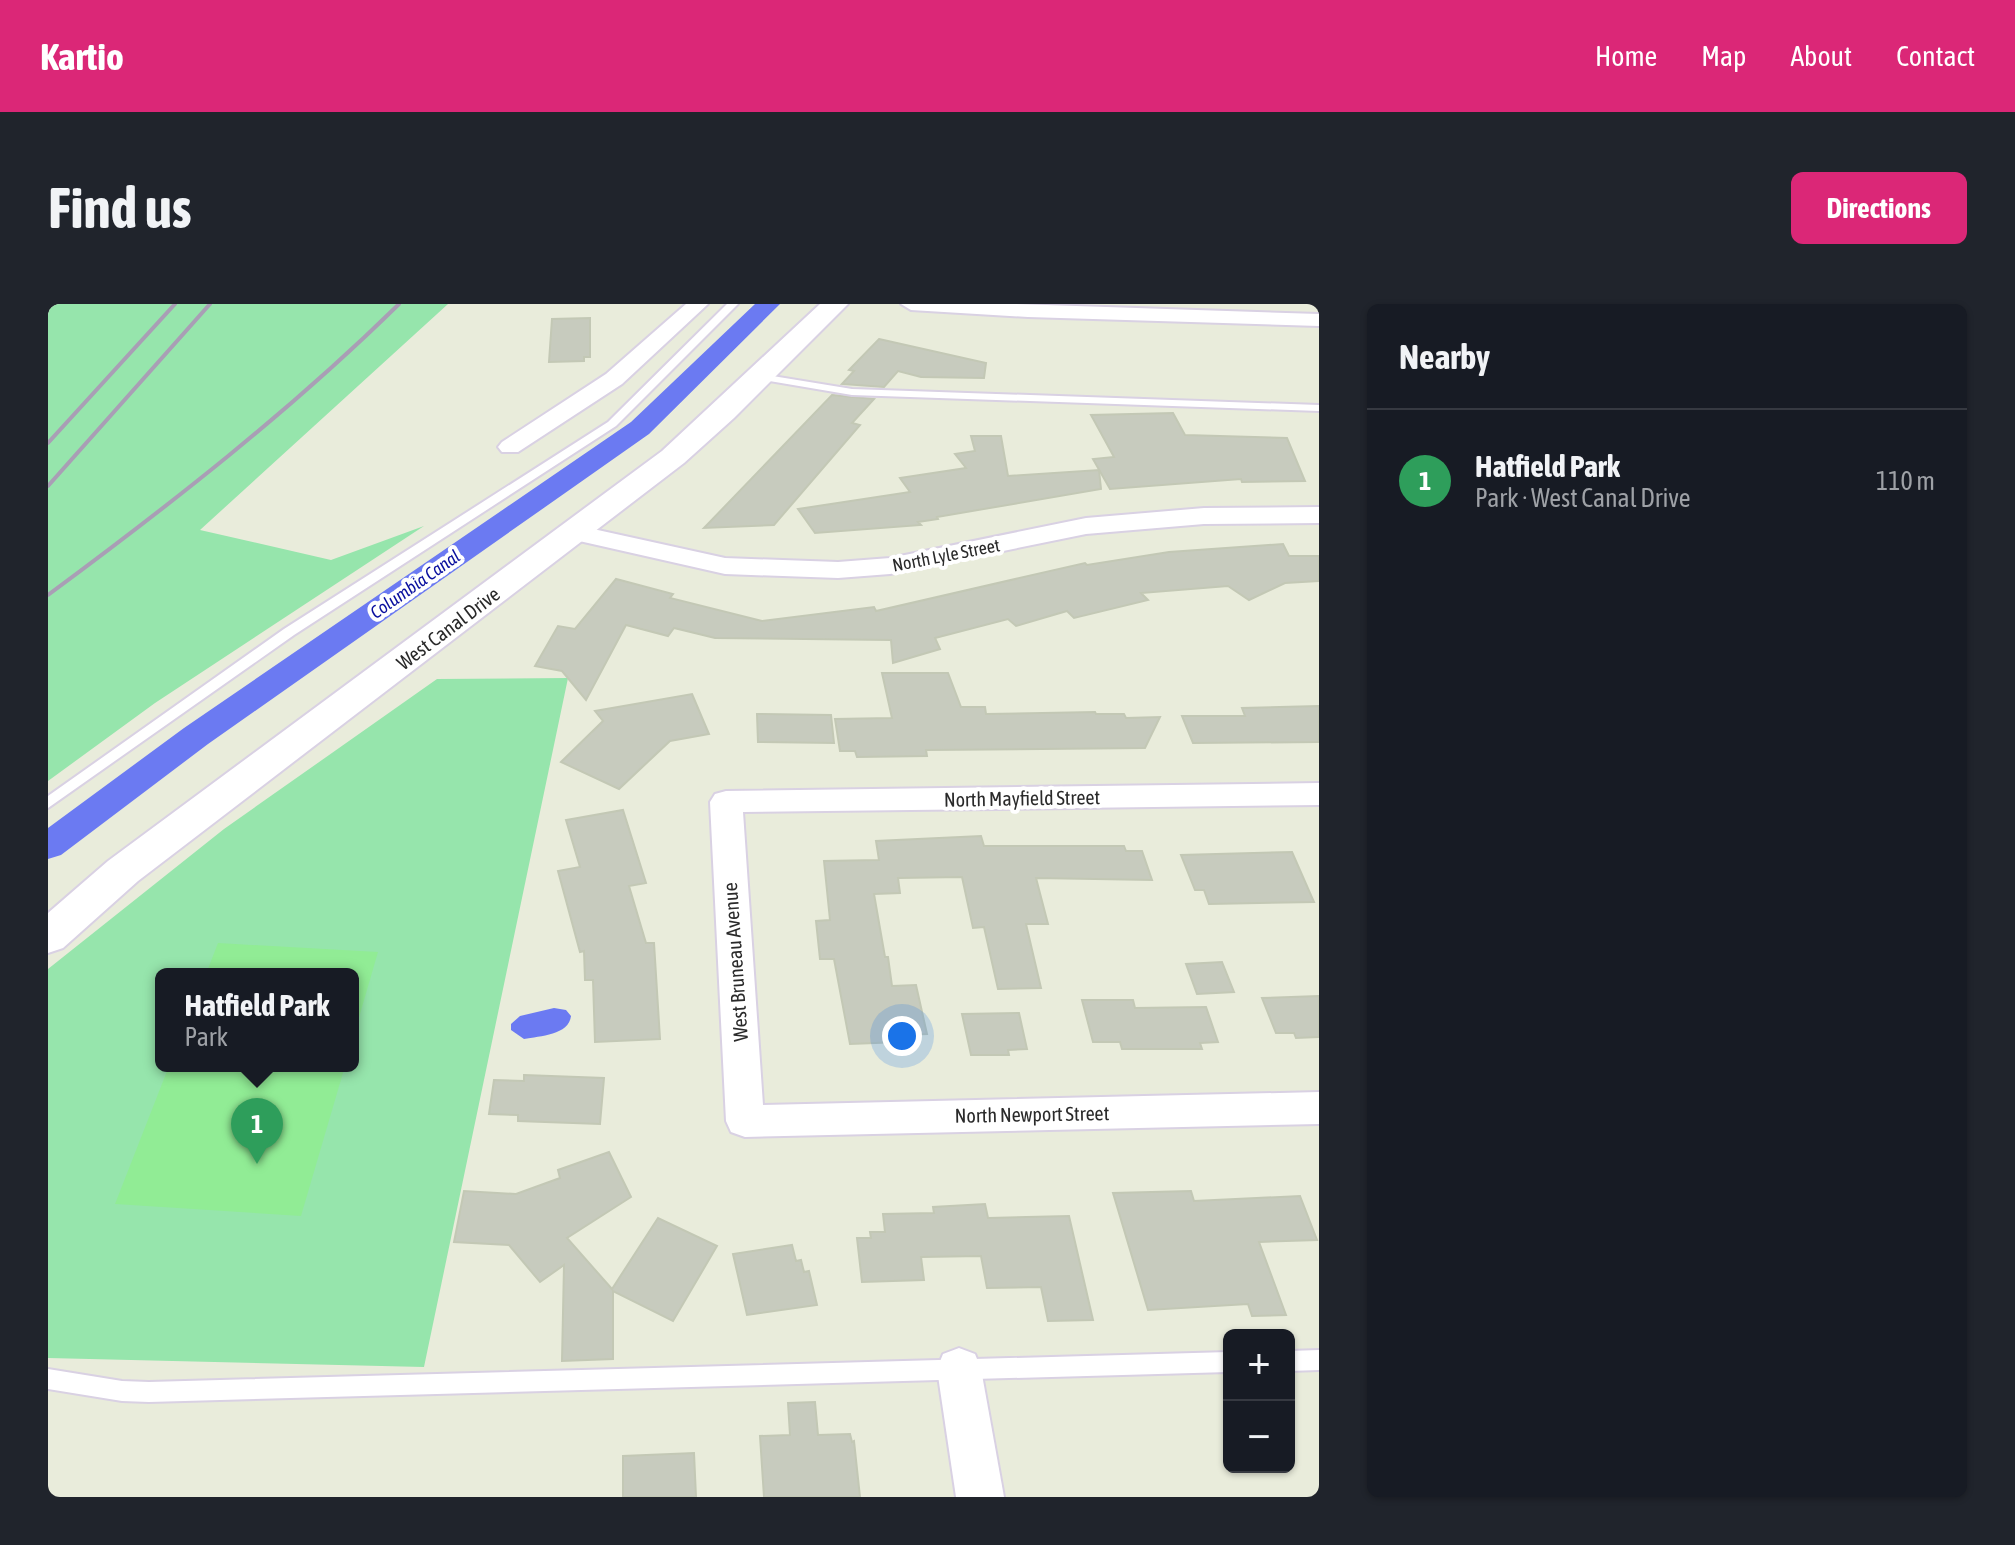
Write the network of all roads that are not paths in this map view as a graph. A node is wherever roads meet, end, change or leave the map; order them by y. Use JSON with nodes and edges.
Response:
{"nodes":[{"id":1,"x":698,"y":304,"type":"edge"},
{"id":2,"x":733,"y":304,"type":"edge"},
{"id":3,"x":835,"y":304,"type":"edge"},
{"id":4,"x":911,"y":304,"type":"edge"},
{"id":5,"x":1319,"y":320,"type":"edge"},
{"id":6,"x":761,"y":377,"type":"junction"},
{"id":7,"x":1319,"y":408,"type":"edge"},
{"id":8,"x":510,"y":447,"type":"dead end"},
{"id":9,"x":1319,"y":515,"type":"edge"},
{"id":10,"x":575,"y":533,"type":"junction"},
{"id":11,"x":1319,"y":794,"type":"edge"},
{"id":12,"x":726,"y":802,"type":"joint"},
{"id":13,"x":48,"y":803,"type":"edge"},
{"id":14,"x":48,"y":937,"type":"edge"},
{"id":15,"x":1319,"y":1108,"type":"edge"},
{"id":16,"x":745,"y":1121,"type":"joint"},
{"id":17,"x":1319,"y":1360,"type":"edge"},
{"id":18,"x":1295,"y":1361,"type":"edge"},
{"id":19,"x":1223,"y":1362,"type":"edge"},
{"id":20,"x":959,"y":1369,"type":"junction"},
{"id":21,"x":48,"y":1379,"type":"edge"},
{"id":22,"x":980,"y":1497,"type":"edge"}],
"edges":[{"from":1,"to":8,"type":"street"},
{"from":2,"to":13,"type":"lane"},
{"from":3,"to":6,"type":"street","name":"West Canal Drive"},
{"from":4,"to":5,"type":"street"},
{"from":6,"to":7,"type":"lane"},
{"from":6,"to":10,"type":"street","name":"West Canal Drive"},
{"from":9,"to":10,"type":"street","name":"North Lyle Street"},
{"from":10,"to":14,"type":"street","name":"West Canal Drive"},
{"from":11,"to":12,"type":"street","name":"North Mayfield Street"},
{"from":12,"to":16,"type":"street","name":"West Bruneau Avenue"},
{"from":15,"to":16,"type":"street","name":"North Newport Street"},
{"from":17,"to":18,"type":"lane"},
{"from":19,"to":20,"type":"lane"},
{"from":20,"to":21,"type":"lane"},
{"from":20,"to":22,"type":"street"}]}
